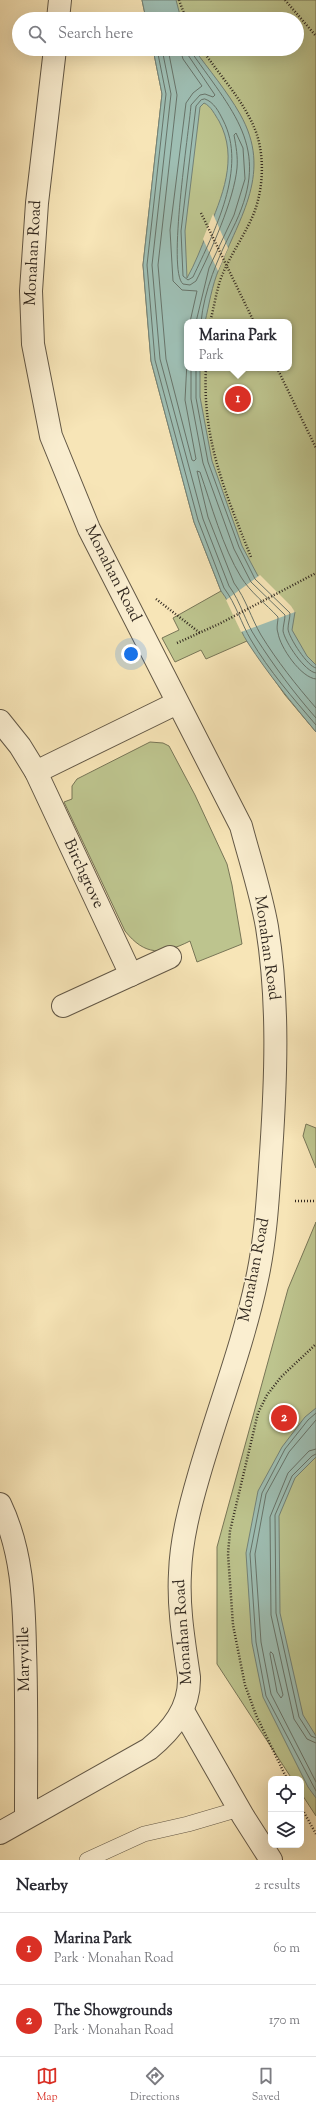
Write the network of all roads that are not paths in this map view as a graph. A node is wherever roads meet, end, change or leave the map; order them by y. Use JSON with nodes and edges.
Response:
{"nodes":[{"id":1,"x":60,"y":0,"type":"edge"},
{"id":2,"x":59,"y":12,"type":"edge"},
{"id":3,"x":54,"y":56,"type":"edge"},
{"id":4,"x":177,"y":702,"type":"junction"},
{"id":5,"x":0,"y":721,"type":"edge"},
{"id":6,"x":36,"y":772,"type":"junction"},
{"id":7,"x":170,"y":958,"type":"dead end"},
{"id":8,"x":131,"y":975,"type":"junction"},
{"id":9,"x":63,"y":1006,"type":"dead end"},
{"id":10,"x":0,"y":1504,"type":"edge"},
{"id":11,"x":183,"y":1711,"type":"junction"},
{"id":12,"x":239,"y":1809,"type":"junction"},
{"id":13,"x":26,"y":1816,"type":"junction"},
{"id":14,"x":0,"y":1833,"type":"edge"},
{"id":15,"x":87,"y":1860,"type":"edge"},
{"id":16,"x":271,"y":1860,"type":"edge"}],
"edges":[{"from":1,"to":2,"type":"street"},
{"from":3,"to":4,"type":"street","name":"Monahan Road"},
{"from":4,"to":6,"type":"street"},
{"from":4,"to":11,"type":"street","name":"Monahan Road"},
{"from":5,"to":6,"type":"street","name":"Birchgrove"},
{"from":6,"to":8,"type":"street","name":"Birchgrove"},
{"from":7,"to":8,"type":"street"},
{"from":8,"to":9,"type":"street"},
{"from":10,"to":13,"type":"street","name":"Maryville"},
{"from":11,"to":12,"type":"street"},
{"from":11,"to":13,"type":"street"},
{"from":12,"to":15,"type":"lane"},
{"from":12,"to":16,"type":"street"},
{"from":13,"to":14,"type":"street"}]}
